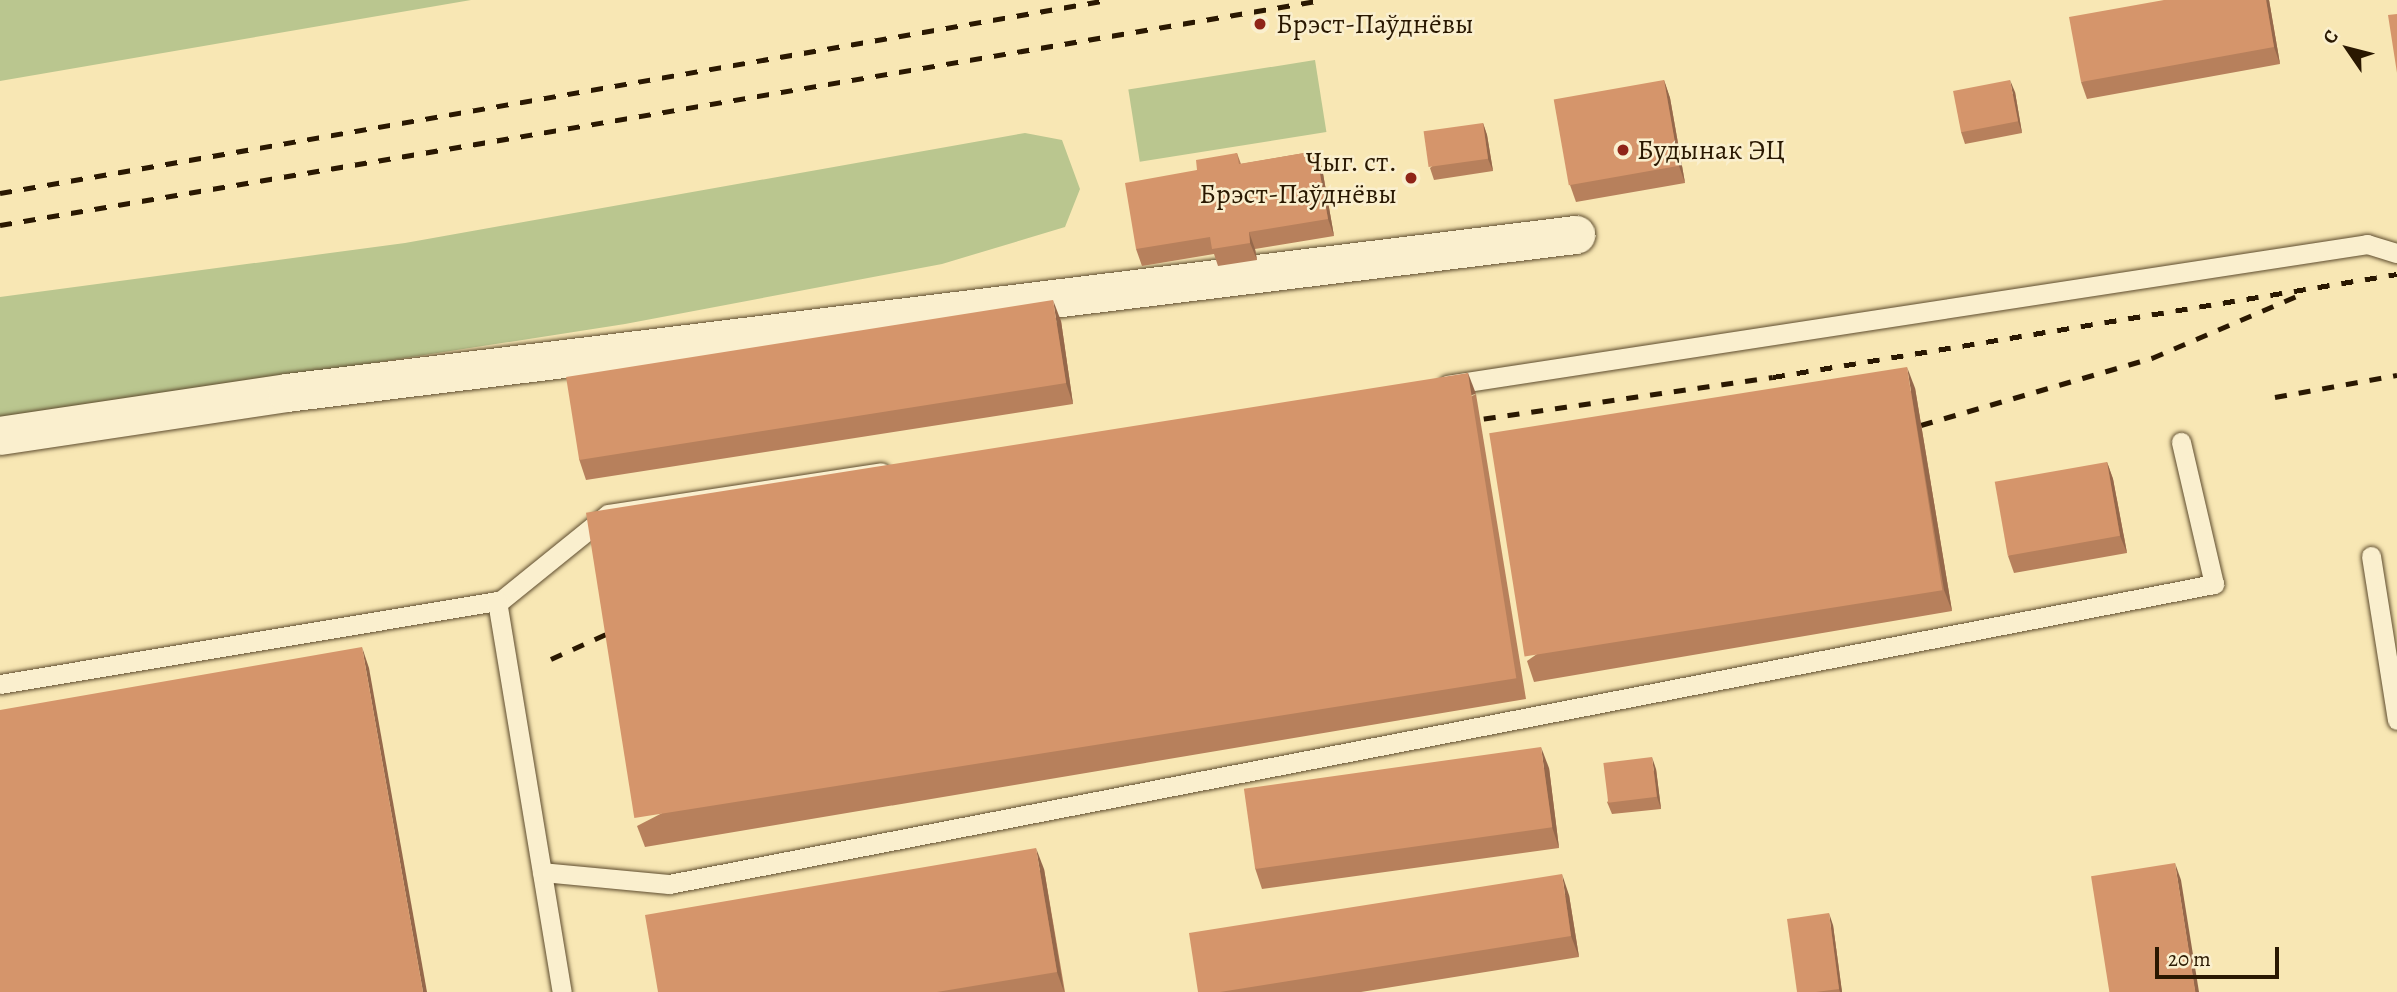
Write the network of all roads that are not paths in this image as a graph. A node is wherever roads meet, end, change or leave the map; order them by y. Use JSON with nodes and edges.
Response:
{"nodes":[{"id":1,"x":1576,"y":235,"type":"dead end"},
{"id":2,"x":2397,"y":253,"type":"edge"},
{"id":3,"x":1432,"y":387,"type":"edge"},
{"id":4,"x":0,"y":436,"type":"edge"},
{"id":5,"x":2182,"y":442,"type":"dead end"},
{"id":6,"x":896,"y":469,"type":"edge"},
{"id":7,"x":2371,"y":556,"type":"dead end"},
{"id":8,"x":498,"y":603,"type":"junction"},
{"id":9,"x":0,"y":684,"type":"edge"},
{"id":10,"x":2397,"y":720,"type":"edge"},
{"id":11,"x":542,"y":872,"type":"junction"},
{"id":12,"x":562,"y":992,"type":"edge"}],
"edges":[{"from":1,"to":4,"type":"street"},
{"from":2,"to":3,"type":"lane"},
{"from":5,"to":11,"type":"lane"},
{"from":6,"to":8,"type":"lane"},
{"from":7,"to":10,"type":"lane"},
{"from":8,"to":9,"type":"lane"},
{"from":8,"to":11,"type":"lane"},
{"from":11,"to":12,"type":"lane"}]}
